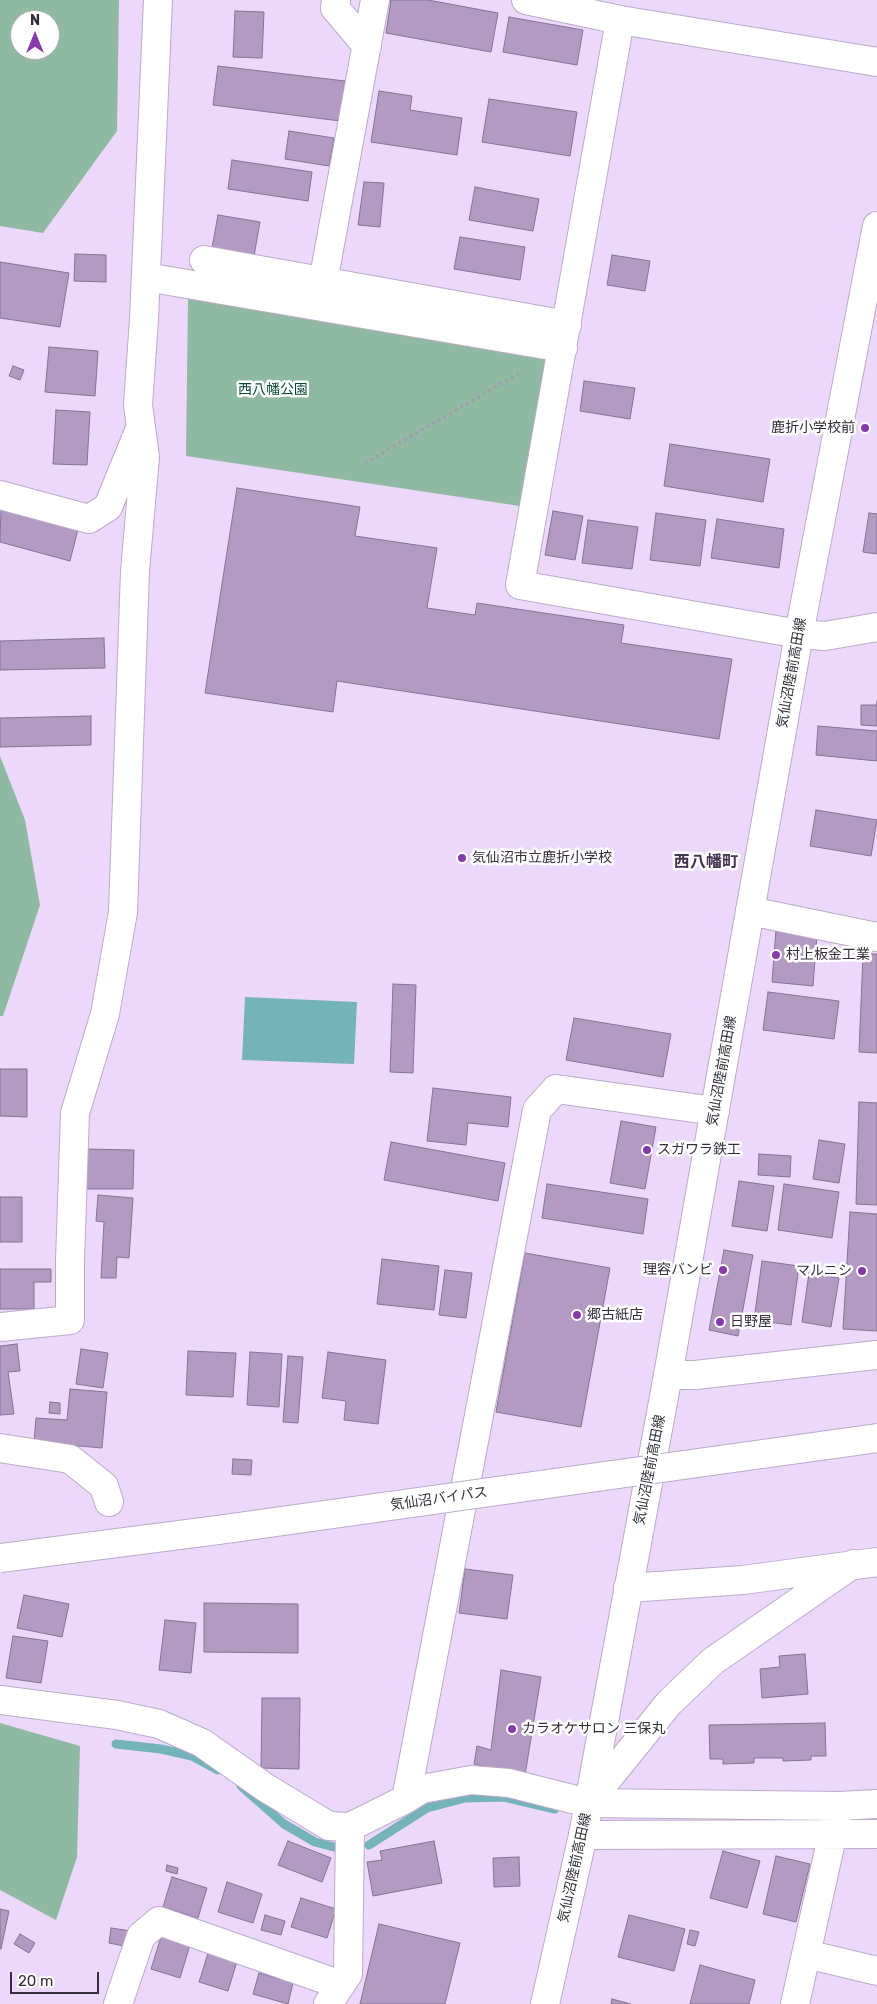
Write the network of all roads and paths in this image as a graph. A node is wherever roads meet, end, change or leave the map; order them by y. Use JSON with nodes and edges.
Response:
{"nodes":[{"id":1,"x":158,"y":0,"type":"edge"},
{"id":2,"x":336,"y":0,"type":"edge"},
{"id":3,"x":375,"y":0,"type":"edge"},
{"id":4,"x":526,"y":0,"type":"edge"},
{"id":5,"x":620,"y":20,"type":"junction"},
{"id":6,"x":367,"y":46,"type":"junction"},
{"id":7,"x":877,"y":62,"type":"edge"},
{"id":8,"x":877,"y":226,"type":"edge"},
{"id":9,"x":204,"y":260,"type":"dead end"},
{"id":10,"x":146,"y":277,"type":"junction"},
{"id":11,"x":323,"y":282,"type":"junction"},
{"id":12,"x":565,"y":337,"type":"junction"},
{"id":13,"x":141,"y":427,"type":"junction"},
{"id":14,"x":365,"y":462,"type":"dead end"},
{"id":15,"x":0,"y":496,"type":"edge"},
{"id":16,"x":877,"y":627,"type":"edge"},
{"id":17,"x":799,"y":634,"type":"junction"},
{"id":18,"x":750,"y":910,"type":"junction"},
{"id":19,"x":877,"y":937,"type":"edge"},
{"id":20,"x":715,"y":1111,"type":"junction"},
{"id":21,"x":0,"y":1327,"type":"edge"},
{"id":22,"x":877,"y":1355,"type":"edge"},
{"id":23,"x":668,"y":1375,"type":"junction"},
{"id":24,"x":877,"y":1438,"type":"edge"},
{"id":25,"x":0,"y":1448,"type":"edge"},
{"id":26,"x":109,"y":1502,"type":"dead end"},
{"id":27,"x":0,"y":1558,"type":"edge"},
{"id":28,"x":865,"y":1563,"type":"edge"},
{"id":29,"x":628,"y":1588,"type":"junction"},
{"id":30,"x":0,"y":1700,"type":"edge"},
{"id":31,"x":406,"y":1799,"type":"junction"},
{"id":32,"x":588,"y":1803,"type":"junction"},
{"id":33,"x":877,"y":1804,"type":"edge"},
{"id":34,"x":839,"y":1806,"type":"junction"},
{"id":35,"x":350,"y":1827,"type":"junction"},
{"id":36,"x":877,"y":1834,"type":"edge"},
{"id":37,"x":583,"y":1835,"type":"junction"},
{"id":38,"x":832,"y":1835,"type":"junction"},
{"id":39,"x":806,"y":1954,"type":"junction"},
{"id":40,"x":877,"y":1971,"type":"edge"},
{"id":41,"x":334,"y":1994,"type":"edge"},
{"id":42,"x":118,"y":2004,"type":"edge"},
{"id":43,"x":545,"y":2004,"type":"edge"},
{"id":44,"x":795,"y":2004,"type":"edge"}],
"edges":[{"from":1,"to":10,"type":"main road"},
{"from":2,"to":6,"type":"main road"},
{"from":3,"to":6,"type":"main road"},
{"from":4,"to":5,"type":"main road"},
{"from":5,"to":7,"type":"main road"},
{"from":5,"to":12,"type":"main road"},
{"from":6,"to":11,"type":"main road"},
{"from":8,"to":17,"type":"main road","name":"気仙沼陸前高田線"},
{"from":9,"to":11,"type":"main road"},
{"from":10,"to":12,"type":"main road"},
{"from":10,"to":13,"type":"main road"},
{"from":11,"to":12,"type":"main road"},
{"from":12,"to":14,"type":"path"},
{"from":12,"to":17,"type":"main road"},
{"from":13,"to":15,"type":"main road"},
{"from":13,"to":21,"type":"main road"},
{"from":16,"to":17,"type":"main road"},
{"from":17,"to":18,"type":"main road","name":"気仙沼陸前高田線"},
{"from":18,"to":19,"type":"main road"},
{"from":18,"to":20,"type":"main road","name":"気仙沼陸前高田線"},
{"from":20,"to":23,"type":"main road","name":"気仙沼陸前高田線"},
{"from":20,"to":31,"type":"main road"},
{"from":22,"to":23,"type":"main road"},
{"from":23,"to":29,"type":"main road","name":"気仙沼陸前高田線"},
{"from":24,"to":27,"type":"main road","name":"気仙沼バイパス","bridge":true},
{"from":25,"to":26,"type":"main road"},
{"from":28,"to":29,"type":"main road"},
{"from":28,"to":32,"type":"main road"},
{"from":29,"to":32,"type":"main road","name":"気仙沼陸前高田線"},
{"from":30,"to":35,"type":"main road"},
{"from":31,"to":32,"type":"main road"},
{"from":31,"to":35,"type":"main road"},
{"from":32,"to":34,"type":"main road"},
{"from":32,"to":37,"type":"main road","name":"気仙沼陸前高田線"},
{"from":33,"to":34,"type":"main road"},
{"from":34,"to":38,"type":"main road"},
{"from":35,"to":41,"type":"main road"},
{"from":36,"to":38,"type":"main road"},
{"from":37,"to":38,"type":"main road"},
{"from":37,"to":43,"type":"main road","name":"気仙沼陸前高田線"},
{"from":38,"to":39,"type":"main road"},
{"from":39,"to":40,"type":"main road"},
{"from":39,"to":44,"type":"main road"},
{"from":41,"to":42,"type":"main road"}]}
